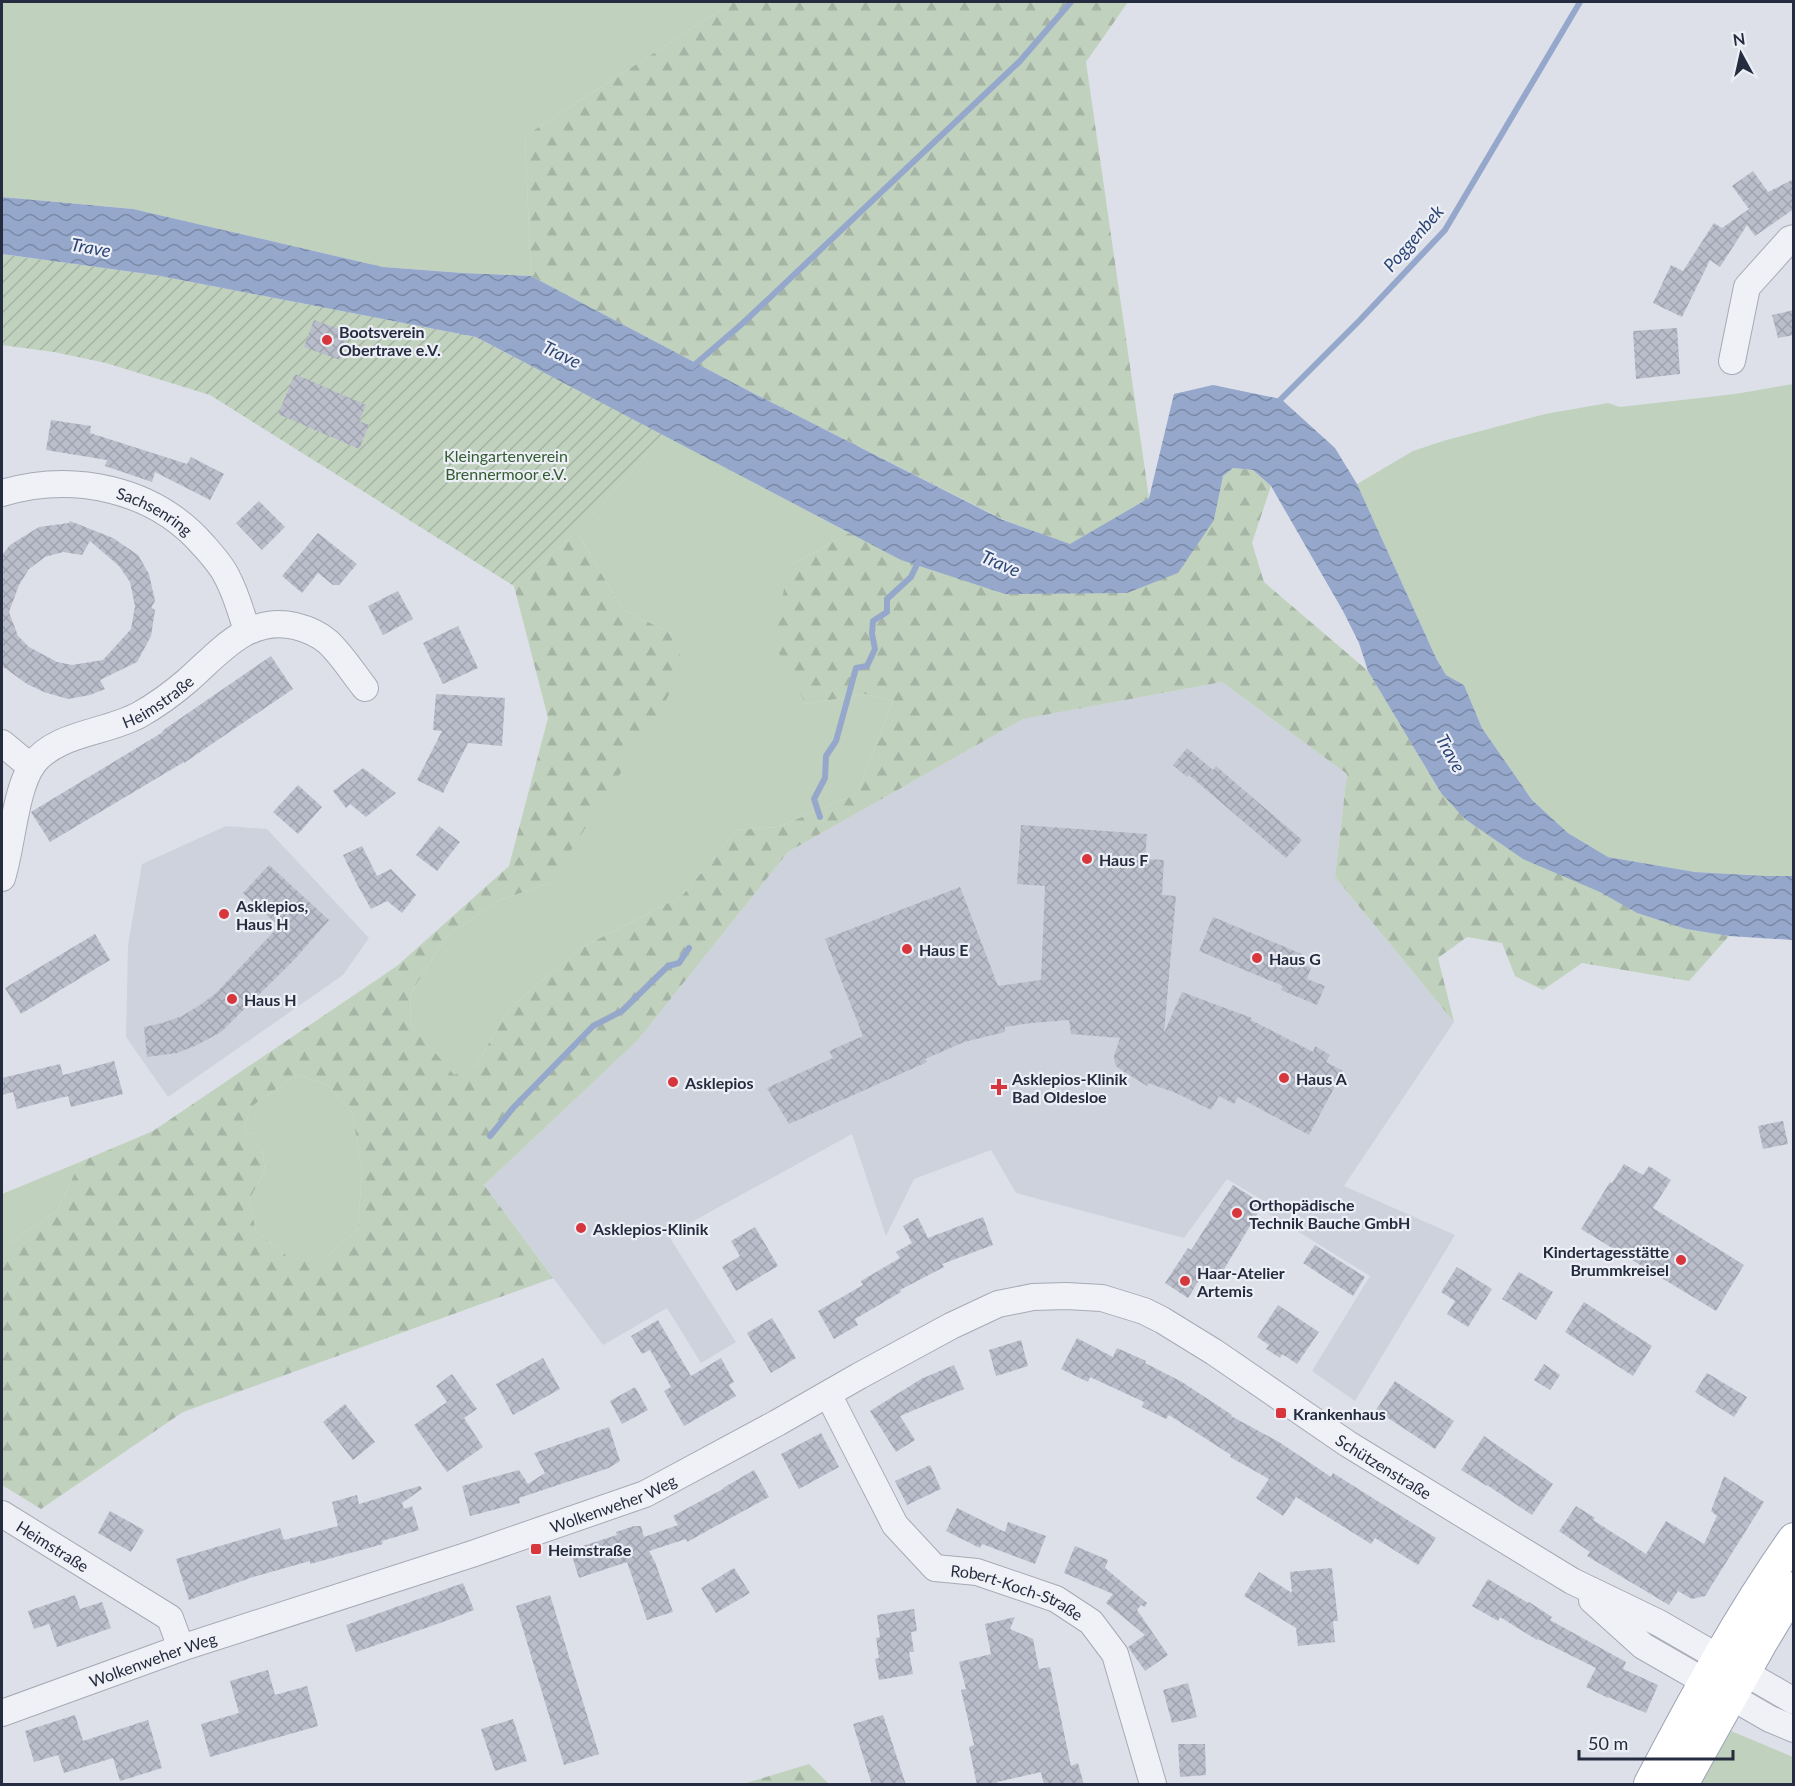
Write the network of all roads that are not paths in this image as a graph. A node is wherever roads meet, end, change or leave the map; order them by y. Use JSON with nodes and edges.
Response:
{"nodes":[{"id":1,"x":1794,"y":238,"type":"edge"},
{"id":2,"x":1732,"y":361,"type":"dead end"},
{"id":3,"x":2,"y":493,"type":"edge"},
{"id":4,"x":247,"y":631,"type":"junction"},
{"id":5,"x":365,"y":688,"type":"dead end"},
{"id":6,"x":2,"y":743,"type":"edge"},
{"id":7,"x":31,"y":767,"type":"junction"},
{"id":8,"x":2,"y":878,"type":"edge"},
{"id":9,"x":1066,"y":1296,"type":"joint"},
{"id":10,"x":828,"y":1394,"type":"junction"},
{"id":11,"x":2,"y":1514,"type":"edge"},
{"id":12,"x":1794,"y":1539,"type":"edge"},
{"id":13,"x":1794,"y":1588,"type":"edge"},
{"id":14,"x":181,"y":1647,"type":"junction"},
{"id":15,"x":1724,"y":1677,"type":"junction"},
{"id":16,"x":1794,"y":1701,"type":"edge"},
{"id":17,"x":2,"y":1713,"type":"edge"},
{"id":18,"x":1794,"y":1729,"type":"edge"},
{"id":19,"x":1153,"y":1785,"type":"edge"},
{"id":20,"x":1650,"y":1785,"type":"edge"},
{"id":21,"x":1682,"y":1785,"type":"edge"}],
"edges":[{"from":1,"to":2,"type":"street"},
{"from":3,"to":4,"type":"street","name":"Sachsenring"},
{"from":4,"to":5,"type":"street","name":"Heimstraße"},
{"from":4,"to":7,"type":"street","name":"Heimstraße"},
{"from":6,"to":7,"type":"street"},
{"from":7,"to":8,"type":"street","name":"Heimstraße"},
{"from":9,"to":10,"type":"street","name":"Wolkenweher Weg"},
{"from":9,"to":15,"type":"street","name":"Schützenstraße"},
{"from":10,"to":14,"type":"street","name":"Wolkenweher Weg"},
{"from":10,"to":19,"type":"street","name":"Robert-Koch-Straße"},
{"from":11,"to":14,"type":"street","name":"Heimstraße"},
{"from":12,"to":15,"type":"main road"},
{"from":13,"to":15,"type":"main road"},
{"from":14,"to":17,"type":"street","name":"Wolkenweher Weg"},
{"from":15,"to":16,"type":"street","name":"Schützenstraße"},
{"from":15,"to":18,"type":"street","name":"Schützenstraße"},
{"from":15,"to":20,"type":"main road"},
{"from":15,"to":21,"type":"main road"}]}
